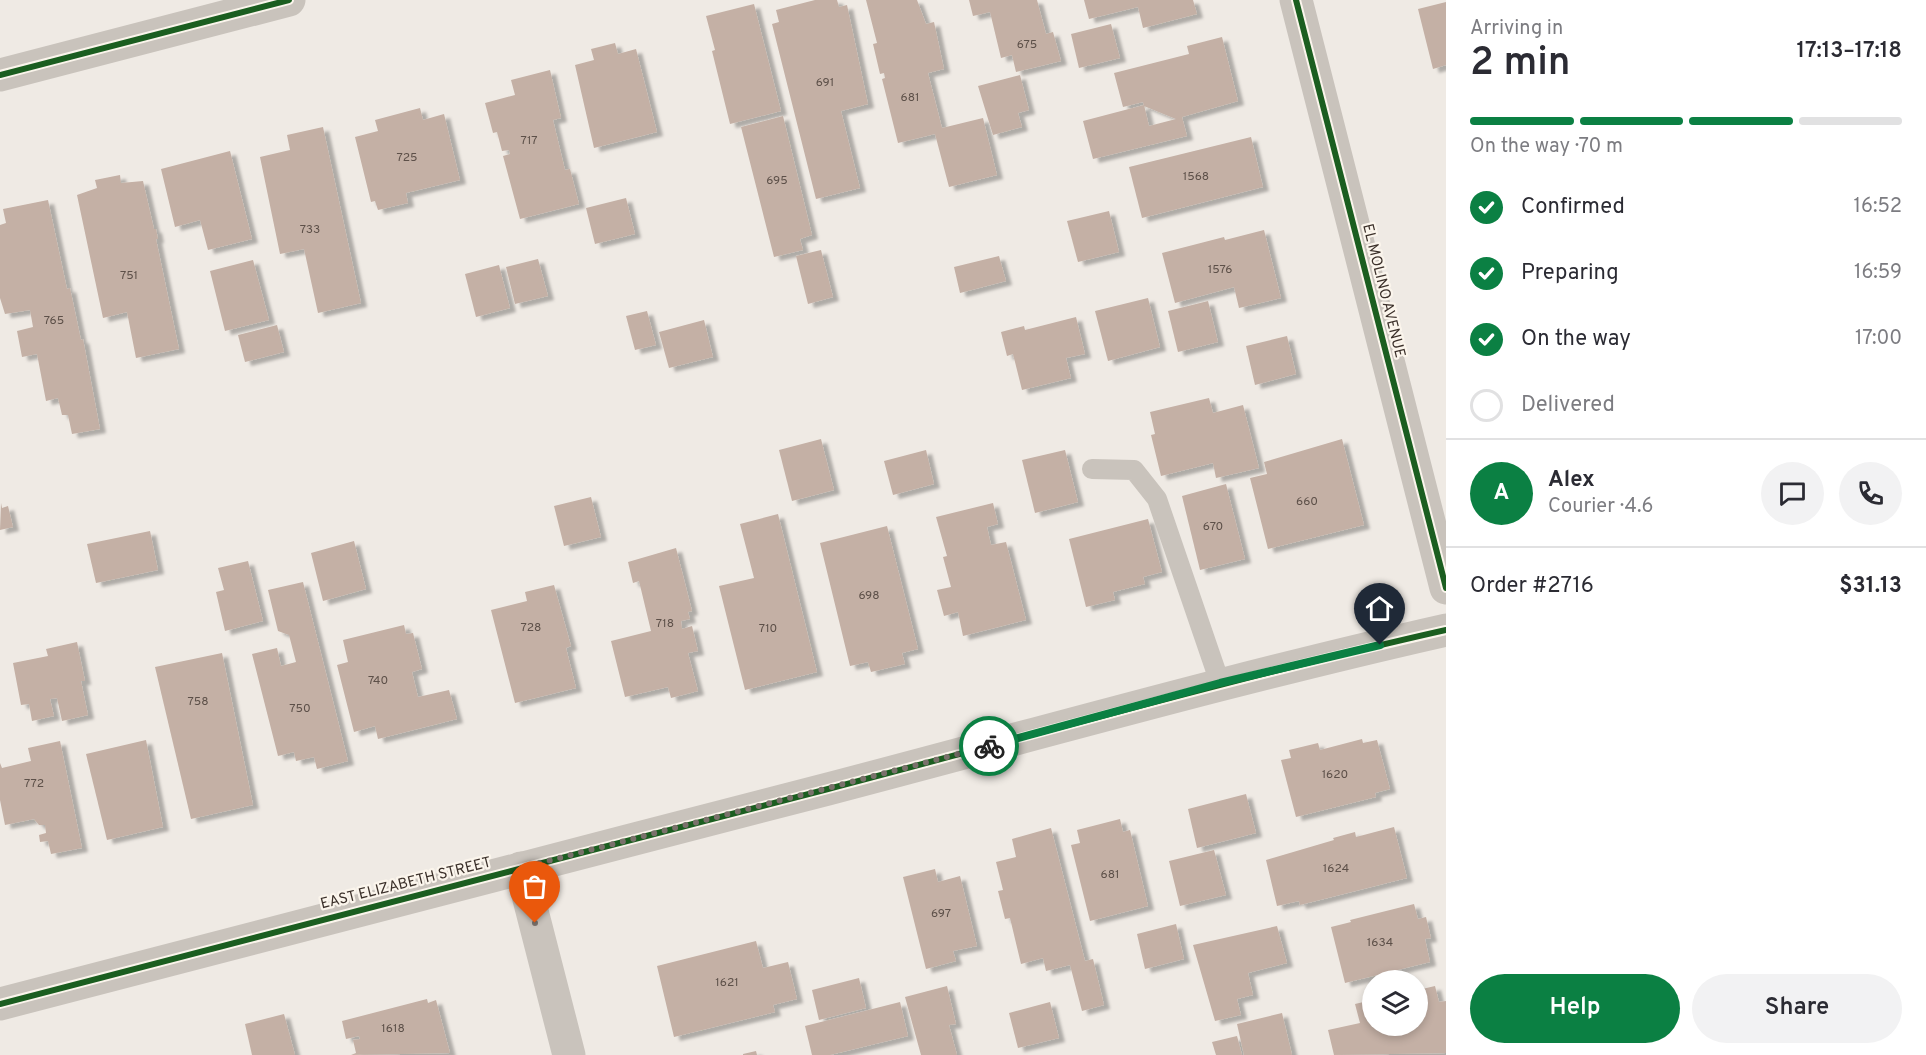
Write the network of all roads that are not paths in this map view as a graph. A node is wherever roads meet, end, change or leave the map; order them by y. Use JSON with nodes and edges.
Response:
{"nodes":[{"id":1,"x":289,"y":0,"type":"edge"},
{"id":2,"x":1296,"y":0,"type":"edge"},
{"id":3,"x":0,"y":75,"type":"edge"},
{"id":4,"x":1092,"y":469,"type":"dead end"},
{"id":5,"x":1446,"y":588,"type":"edge"},
{"id":6,"x":1446,"y":630,"type":"edge"},
{"id":7,"x":1220,"y":683,"type":"junction"},
{"id":8,"x":521,"y":868,"type":"junction"},
{"id":9,"x":0,"y":1005,"type":"edge"},
{"id":10,"x":569,"y":1055,"type":"edge"}],
"edges":[{"from":1,"to":3,"type":"street"},
{"from":2,"to":5,"type":"street","name":"EL MOLINO AVENUE"},
{"from":4,"to":7,"type":"lane"},
{"from":6,"to":7,"type":"street","name":"EAST ELIZABETH STREET"},
{"from":7,"to":8,"type":"street","name":"EAST ELIZABETH STREET"},
{"from":8,"to":9,"type":"street","name":"EAST ELIZABETH STREET"},
{"from":8,"to":10,"type":"street"}]}
